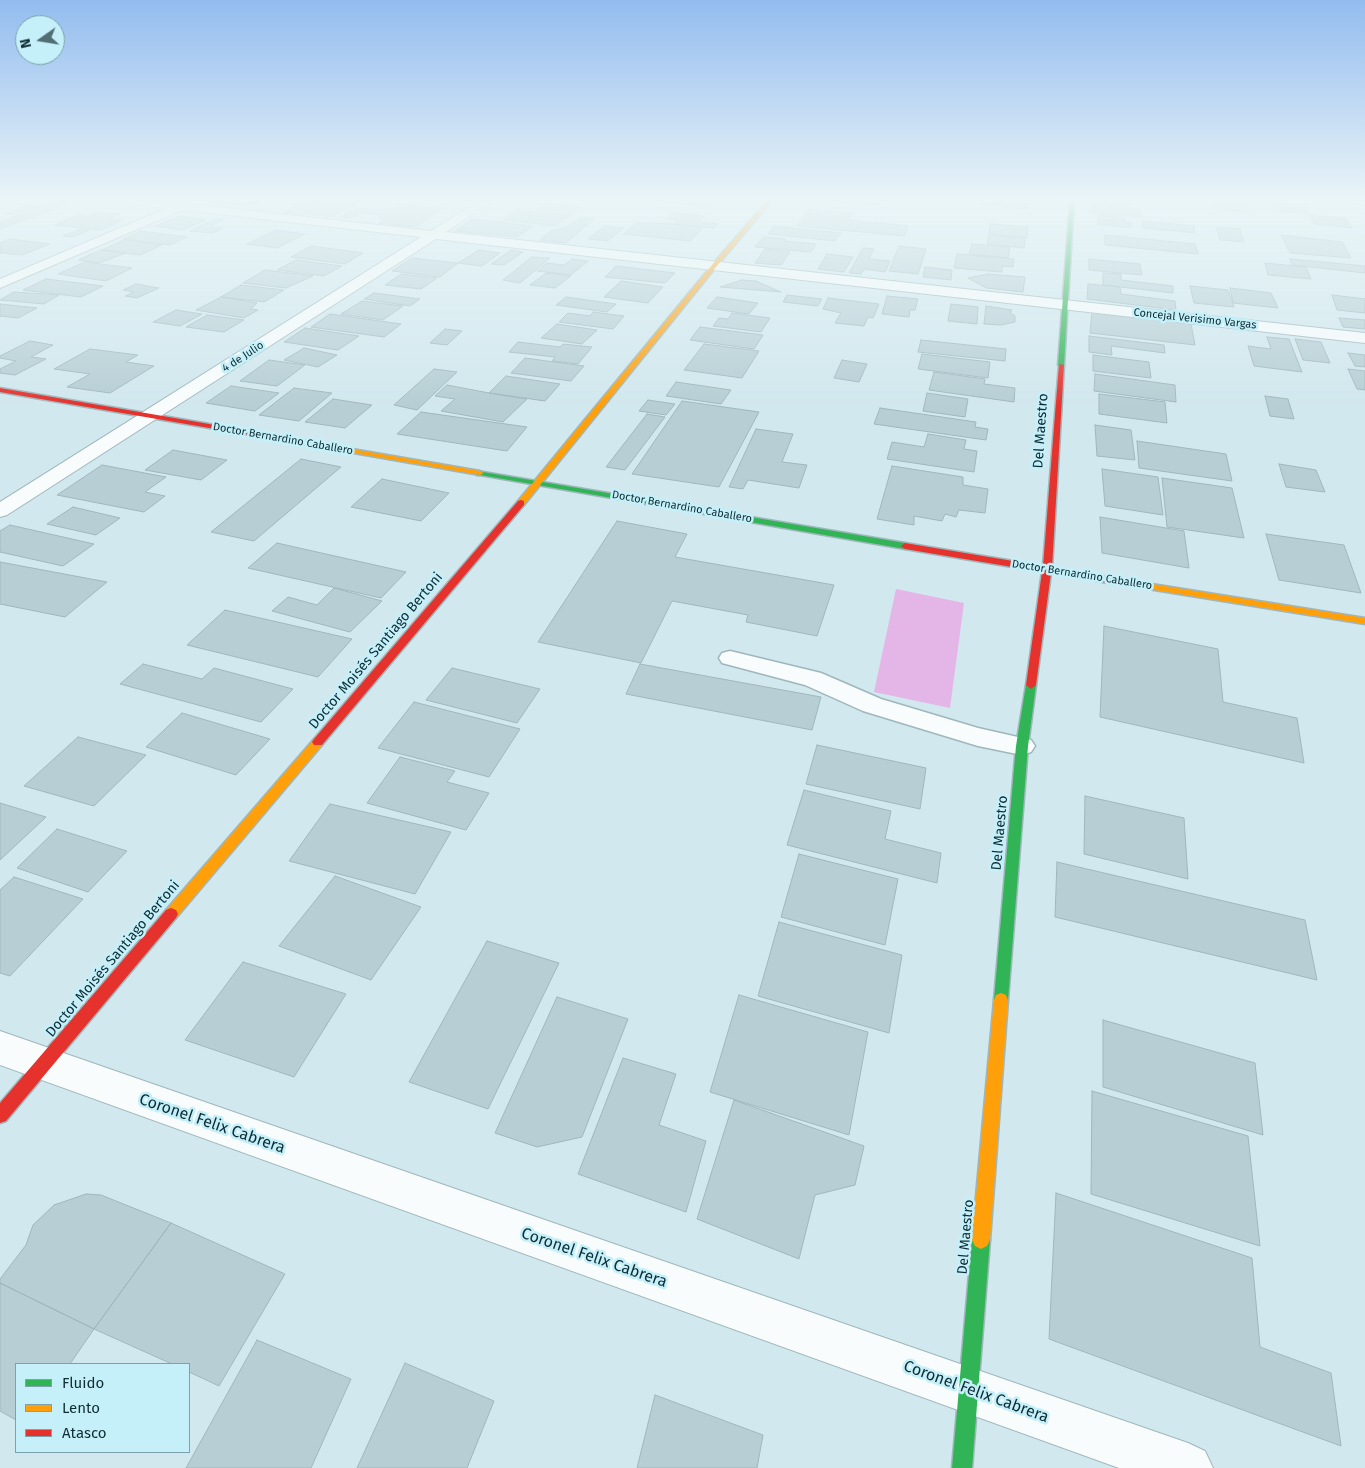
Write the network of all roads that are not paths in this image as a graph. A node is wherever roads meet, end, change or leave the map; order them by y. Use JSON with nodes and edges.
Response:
{"nodes":[{"id":1,"x":34,"y":270,"type":"edge"},
{"id":2,"x":379,"y":270,"type":"edge"},
{"id":3,"x":711,"y":270,"type":"edge"},
{"id":4,"x":745,"y":270,"type":"edge"},
{"id":5,"x":1067,"y":270,"type":"edge"},
{"id":6,"x":0,"y":284,"type":"edge"},
{"id":7,"x":1064,"y":305,"type":"junction"},
{"id":8,"x":1365,"y":338,"type":"edge"},
{"id":9,"x":0,"y":390,"type":"edge"},
{"id":10,"x":150,"y":417,"type":"junction"},
{"id":11,"x":539,"y":482,"type":"junction"},
{"id":12,"x":0,"y":511,"type":"edge"},
{"id":13,"x":1047,"y":570,"type":"junction"},
{"id":14,"x":1365,"y":621,"type":"edge"},
{"id":15,"x":730,"y":658,"type":"dead end"},
{"id":16,"x":1022,"y":746,"type":"junction"},
{"id":17,"x":0,"y":1048,"type":"edge"},
{"id":18,"x":43,"y":1065,"type":"junction"},
{"id":19,"x":0,"y":1115,"type":"edge"},
{"id":20,"x":968,"y":1389,"type":"junction"},
{"id":21,"x":962,"y":1468,"type":"edge"},
{"id":22,"x":1188,"y":1468,"type":"edge"}],
"edges":[{"from":1,"to":6,"type":"street"},
{"from":2,"to":10,"type":"street","name":"4 de Julio"},
{"from":3,"to":11,"type":"street","name":"Doctor Moisés Santiago Bertoni"},
{"from":4,"to":7,"type":"street","name":"Concejal Verisimo Vargas"},
{"from":5,"to":7,"type":"street","name":"Del Maestro"},
{"from":7,"to":8,"type":"street","name":"Concejal Verisimo Vargas"},
{"from":7,"to":13,"type":"street","name":"Del Maestro"},
{"from":9,"to":10,"type":"street","name":"Doctor Bernardino Caballero"},
{"from":10,"to":11,"type":"street","name":"Doctor Bernardino Caballero"},
{"from":10,"to":12,"type":"street","name":"4 de Julio"},
{"from":11,"to":13,"type":"street","name":"Doctor Bernardino Caballero"},
{"from":11,"to":18,"type":"street","name":"Doctor Moisés Santiago Bertoni"},
{"from":13,"to":14,"type":"street","name":"Doctor Bernardino Caballero"},
{"from":13,"to":16,"type":"street","name":"Del Maestro"},
{"from":15,"to":16,"type":"lane"},
{"from":16,"to":20,"type":"street","name":"Del Maestro"},
{"from":17,"to":18,"type":"street","name":"Coronel Felix Cabrera"},
{"from":18,"to":19,"type":"street","name":"Doctor Moisés Santiago Bertoni"},
{"from":18,"to":20,"type":"street","name":"Coronel Felix Cabrera"},
{"from":20,"to":21,"type":"street","name":"Del Maestro"},
{"from":20,"to":22,"type":"street","name":"Coronel Felix Cabrera"}]}
